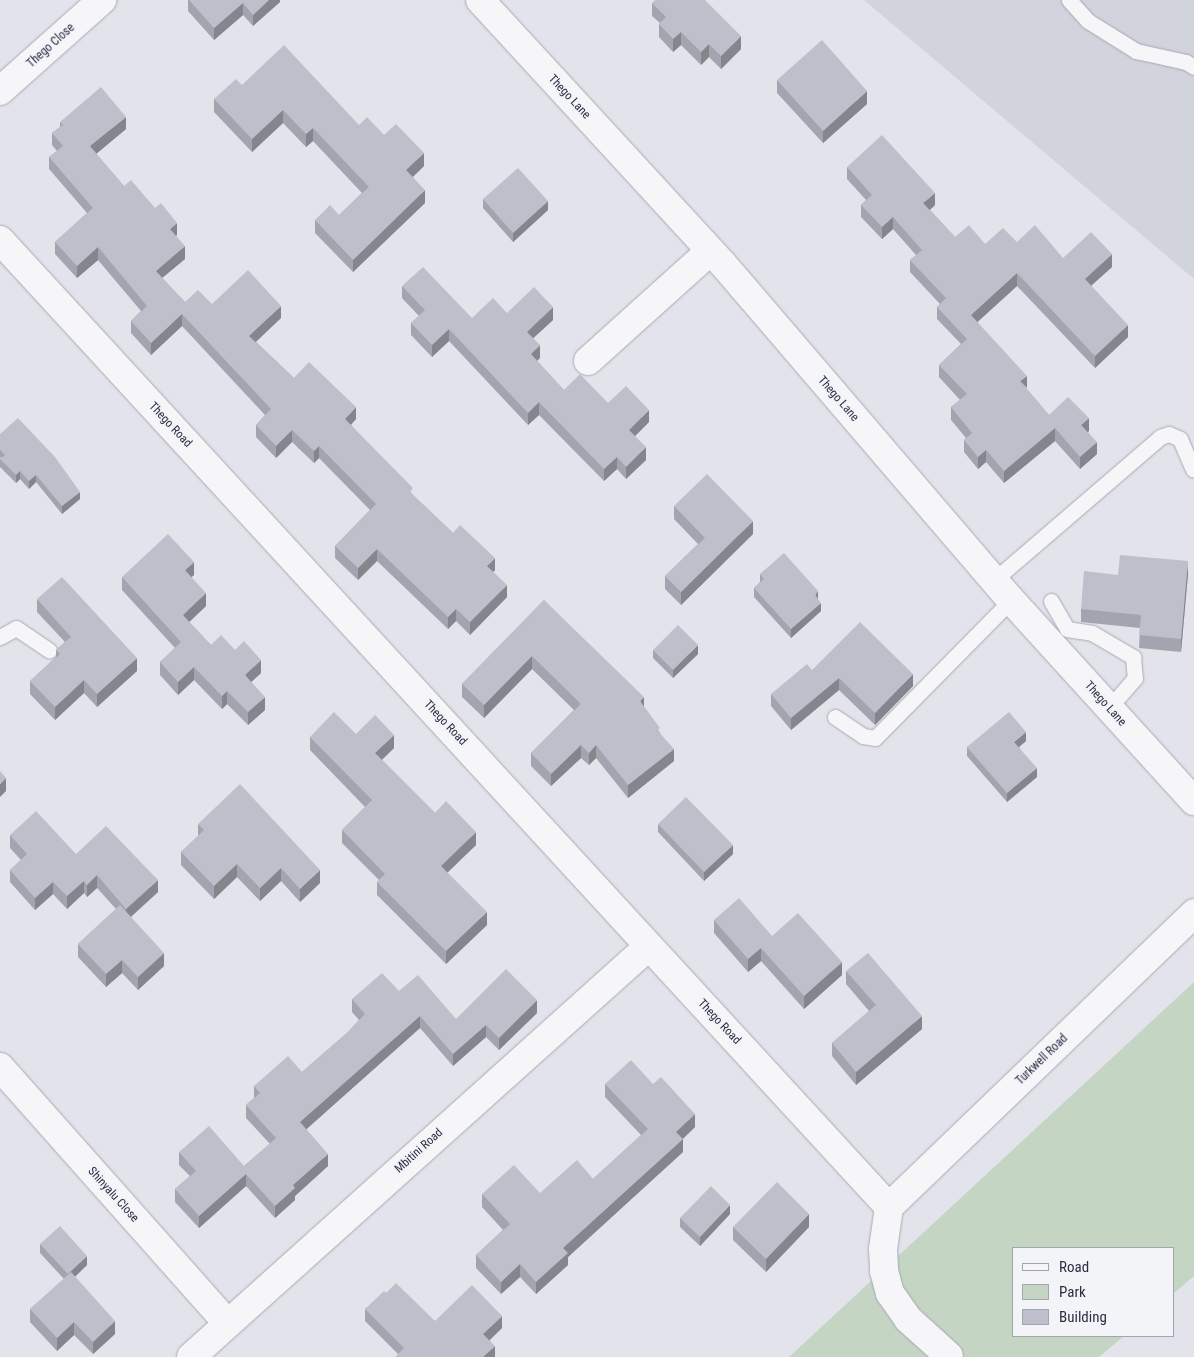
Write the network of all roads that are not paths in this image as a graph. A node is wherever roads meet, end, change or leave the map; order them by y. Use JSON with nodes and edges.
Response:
{"nodes":[{"id":1,"x":102,"y":0,"type":"edge"},
{"id":2,"x":480,"y":0,"type":"edge"},
{"id":3,"x":1069,"y":0,"type":"edge"},
{"id":4,"x":1194,"y":67,"type":"edge"},
{"id":5,"x":0,"y":91,"type":"edge"},
{"id":6,"x":0,"y":240,"type":"edge"},
{"id":7,"x":710,"y":252,"type":"junction"},
{"id":8,"x":588,"y":361,"type":"dead end"},
{"id":9,"x":1193,"y":469,"type":"edge"},
{"id":10,"x":1002,"y":590,"type":"junction"},
{"id":11,"x":1051,"y":601,"type":"dead end"},
{"id":12,"x":0,"y":637,"type":"edge"},
{"id":13,"x":49,"y":650,"type":"dead end"},
{"id":14,"x":1109,"y":708,"type":"junction"},
{"id":15,"x":835,"y":717,"type":"dead end"},
{"id":16,"x":1194,"y":801,"type":"edge"},
{"id":17,"x":1194,"y":913,"type":"edge"},
{"id":18,"x":649,"y":946,"type":"junction"},
{"id":19,"x":0,"y":1067,"type":"edge"},
{"id":20,"x":889,"y":1207,"type":"junction"},
{"id":21,"x":227,"y":1323,"type":"junction"},
{"id":22,"x":949,"y":1356,"type":"dead end"},
{"id":23,"x":191,"y":1357,"type":"edge"}],
"edges":[{"from":1,"to":5,"type":"street","name":"Thego Close"},
{"from":2,"to":7,"type":"street","name":"Thego Lane"},
{"from":3,"to":4,"type":"lane"},
{"from":6,"to":18,"type":"street","name":"Thego Road"},
{"from":7,"to":8,"type":"street"},
{"from":7,"to":10,"type":"street","name":"Thego Lane"},
{"from":9,"to":10,"type":"lane"},
{"from":10,"to":14,"type":"street","name":"Thego Lane"},
{"from":10,"to":15,"type":"lane"},
{"from":11,"to":14,"type":"lane"},
{"from":12,"to":13,"type":"lane"},
{"from":14,"to":16,"type":"street","name":"Thego Lane"},
{"from":17,"to":20,"type":"street","name":"Turkwell Road"},
{"from":18,"to":20,"type":"street","name":"Thego Road"},
{"from":18,"to":21,"type":"street","name":"Mbitini Road"},
{"from":19,"to":21,"type":"street","name":"Shinyalu Close"},
{"from":20,"to":22,"type":"street"},
{"from":21,"to":23,"type":"street","name":"Mbitini Road"}]}
